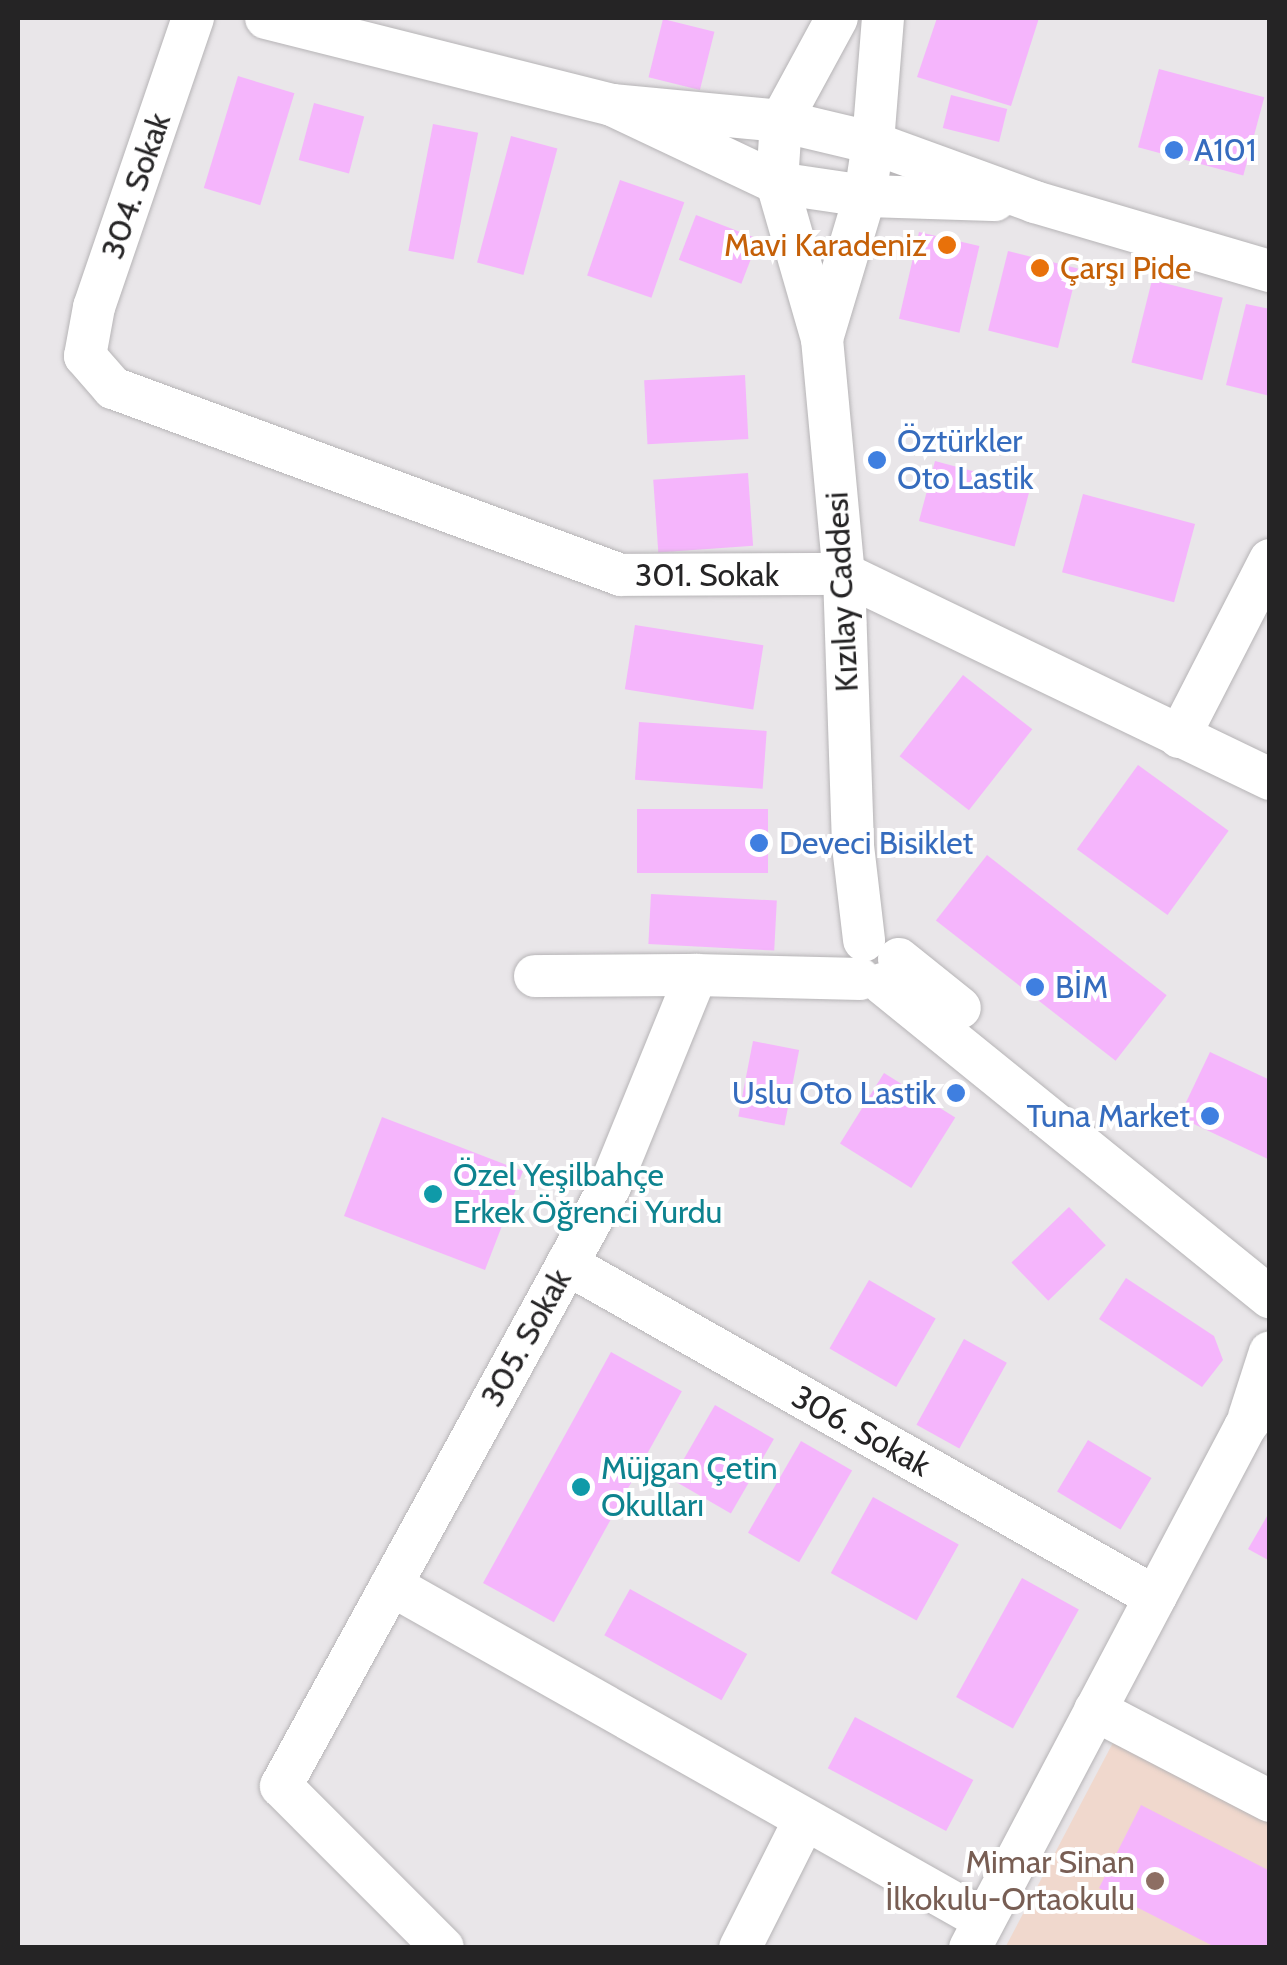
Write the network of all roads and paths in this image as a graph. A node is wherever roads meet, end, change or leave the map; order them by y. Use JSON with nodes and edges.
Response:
{"nodes":[{"id":1,"x":194,"y":18,"type":"edge"},
{"id":2,"x":266,"y":18,"type":"edge"},
{"id":3,"x":837,"y":18,"type":"edge"},
{"id":4,"x":883,"y":18,"type":"edge"},
{"id":5,"x":612,"y":104,"type":"junction"},
{"id":6,"x":781,"y":120,"type":"junction"},
{"id":7,"x":872,"y":143,"type":"junction"},
{"id":8,"x":776,"y":183,"type":"junction"},
{"id":9,"x":865,"y":196,"type":"junction"},
{"id":10,"x":1036,"y":202,"type":"junction"},
{"id":11,"x":1270,"y":271,"type":"edge"},
{"id":12,"x":822,"y":339,"type":"junction"},
{"id":13,"x":86,"y":356,"type":"joint"},
{"id":14,"x":1270,"y":560,"type":"edge"},
{"id":15,"x":844,"y":574,"type":"junction"},
{"id":16,"x":1179,"y":738,"type":"junction"},
{"id":17,"x":1270,"y":779,"type":"edge"},
{"id":18,"x":874,"y":959,"type":"junction"},
{"id":19,"x":696,"y":975,"type":"junction"},
{"id":20,"x":535,"y":976,"type":"dead end"},
{"id":21,"x":1270,"y":1262,"type":"edge"},
{"id":22,"x":567,"y":1264,"type":"junction"},
{"id":23,"x":1270,"y":1297,"type":"edge"},
{"id":24,"x":1270,"y":1352,"type":"edge"},
{"id":25,"x":1258,"y":1410,"type":"edge"},
{"id":26,"x":391,"y":1585,"type":"junction"},
{"id":27,"x":1155,"y":1597,"type":"junction"},
{"id":28,"x":1096,"y":1710,"type":"junction"},
{"id":29,"x":1270,"y":1801,"type":"edge"},
{"id":30,"x":805,"y":1819,"type":"junction"},
{"id":31,"x":977,"y":1934,"type":"edge"},
{"id":32,"x":443,"y":1948,"type":"edge"},
{"id":33,"x":740,"y":1948,"type":"edge"}],
"edges":[{"from":1,"to":13,"type":"street","name":"304. Sokak"},
{"from":2,"to":5,"type":"street"},
{"from":3,"to":6,"type":"street"},
{"from":4,"to":7,"type":"street","name":"Kızılay Caddesi"},
{"from":5,"to":6,"type":"street"},
{"from":5,"to":8,"type":"street"},
{"from":6,"to":7,"type":"street"},
{"from":6,"to":8,"type":"street"},
{"from":7,"to":9,"type":"street","name":"Kızılay Caddesi"},
{"from":7,"to":10,"type":"street"},
{"from":8,"to":9,"type":"street"},
{"from":8,"to":12,"type":"street","name":"Kızılay Caddesi"},
{"from":9,"to":10,"type":"street"},
{"from":9,"to":12,"type":"street","name":"Kızılay Caddesi"},
{"from":10,"to":11,"type":"street"},
{"from":12,"to":15,"type":"street","name":"Kızılay Caddesi"},
{"from":13,"to":15,"type":"street","name":"301. Sokak"},
{"from":14,"to":16,"type":"street"},
{"from":15,"to":16,"type":"street","name":"301. Sokak"},
{"from":15,"to":18,"type":"street","name":"Kızılay Caddesi"},
{"from":16,"to":17,"type":"street","name":"301. Sokak"},
{"from":18,"to":19,"type":"street"},
{"from":18,"to":21,"type":"street"},
{"from":18,"to":23,"type":"street"},
{"from":19,"to":20,"type":"street"},
{"from":19,"to":22,"type":"street","name":"305. Sokak"},
{"from":22,"to":26,"type":"street","name":"305. Sokak"},
{"from":22,"to":27,"type":"street","name":"306. Sokak"},
{"from":24,"to":25,"type":"street"},
{"from":25,"to":27,"type":"street"},
{"from":26,"to":30,"type":"street"},
{"from":26,"to":32,"type":"street","name":"305. Sokak"},
{"from":27,"to":28,"type":"street"},
{"from":28,"to":29,"type":"street"},
{"from":28,"to":31,"type":"street"},
{"from":30,"to":31,"type":"street"},
{"from":30,"to":33,"type":"street"}]}
